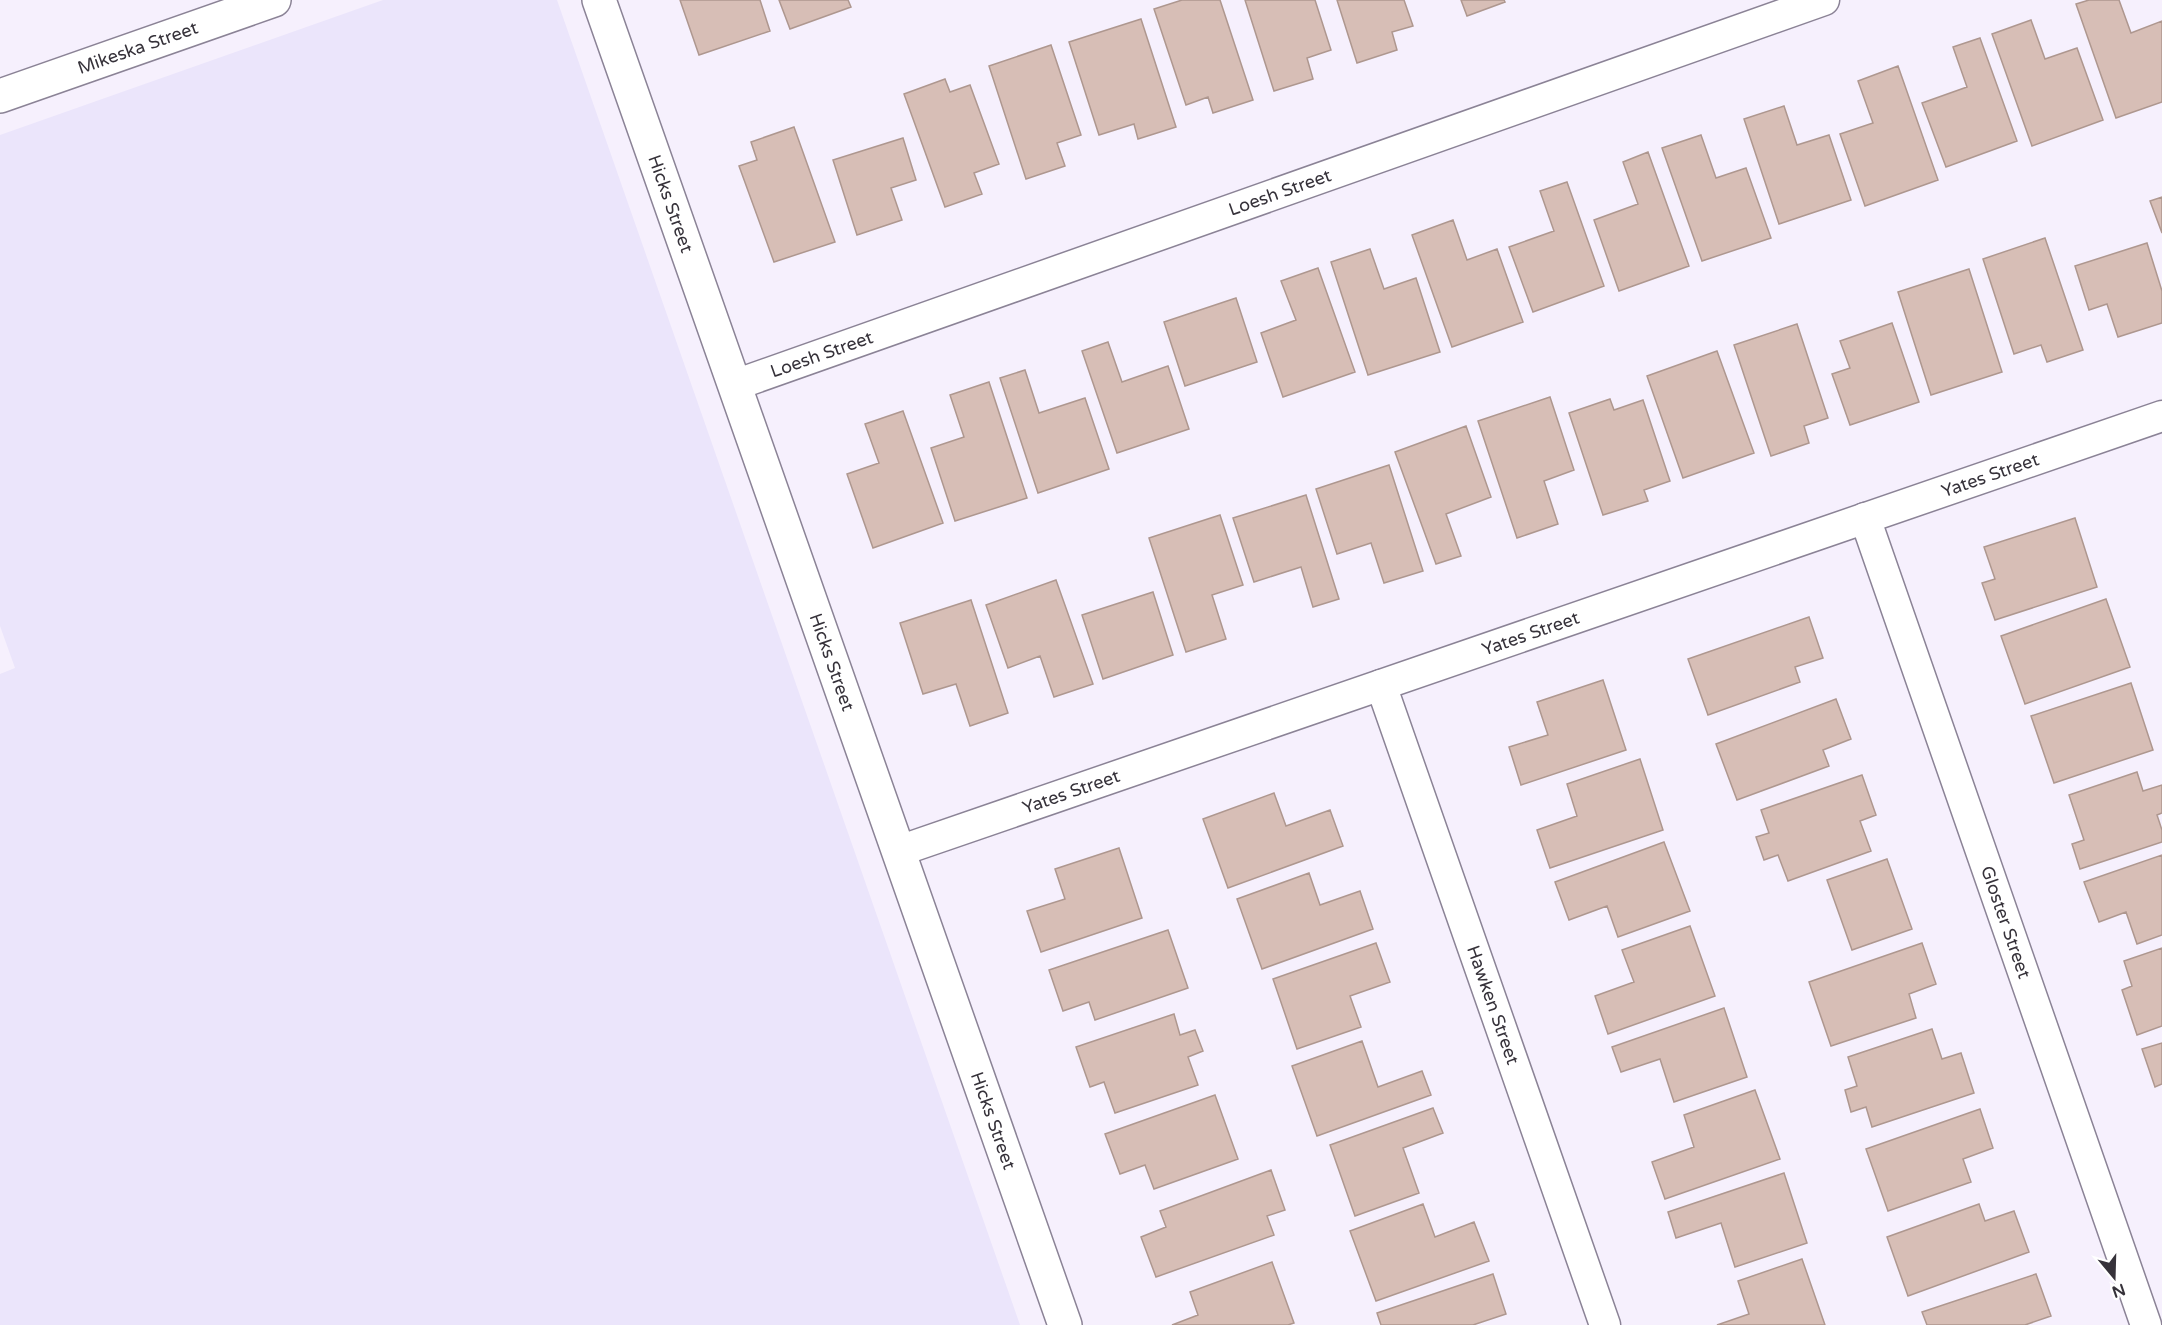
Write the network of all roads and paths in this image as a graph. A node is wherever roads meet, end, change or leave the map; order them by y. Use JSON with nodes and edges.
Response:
{"nodes":[{"id":1,"x":274,"y":0,"type":"edge"},
{"id":2,"x":599,"y":0,"type":"edge"},
{"id":3,"x":1824,"y":0,"type":"edge"},
{"id":4,"x":0,"y":96,"type":"edge"},
{"id":5,"x":735,"y":385,"type":"junction"},
{"id":6,"x":2162,"y":416,"type":"edge"},
{"id":7,"x":1865,"y":518,"type":"junction"},
{"id":8,"x":1381,"y":685,"type":"junction"},
{"id":9,"x":899,"y":851,"type":"junction"},
{"id":10,"x":1065,"y":1325,"type":"edge"},
{"id":11,"x":1605,"y":1325,"type":"edge"},
{"id":12,"x":2146,"y":1325,"type":"edge"}],
"edges":[{"from":1,"to":4,"type":"street","name":"Mikeska Street"},
{"from":2,"to":5,"type":"street","name":"Hicks Street"},
{"from":3,"to":5,"type":"street","name":"Loesh Street"},
{"from":5,"to":9,"type":"street","name":"Hicks Street"},
{"from":6,"to":7,"type":"street","name":"Yates Street"},
{"from":7,"to":8,"type":"street","name":"Yates Street"},
{"from":7,"to":12,"type":"street","name":"Gloster Street"},
{"from":8,"to":9,"type":"street","name":"Yates Street"},
{"from":8,"to":11,"type":"street","name":"Hawken Street"},
{"from":9,"to":10,"type":"street","name":"Hicks Street"}]}
